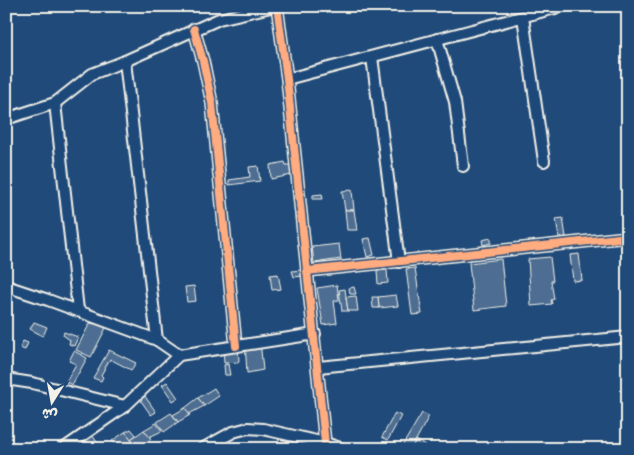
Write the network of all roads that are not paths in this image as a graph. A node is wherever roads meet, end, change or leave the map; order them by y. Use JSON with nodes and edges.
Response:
{"nodes":[{"id":1,"x":276,"y":6,"type":"edge"},
{"id":2,"x":563,"y":6,"type":"edge"},
{"id":3,"x":523,"y":17,"type":"junction"},
{"id":4,"x":194,"y":29,"type":"junction"},
{"id":5,"x":437,"y":39,"type":"junction"},
{"id":6,"x":372,"y":57,"type":"junction"},
{"id":7,"x":125,"y":61,"type":"junction"},
{"id":8,"x":287,"y":79,"type":"junction"},
{"id":9,"x":56,"y":103,"type":"junction"},
{"id":10,"x":6,"y":118,"type":"edge"},
{"id":11,"x":544,"y":160,"type":"dead end"},
{"id":12,"x":464,"y":166,"type":"dead end"},
{"id":13,"x":628,"y":237,"type":"edge"},
{"id":14,"x":399,"y":262,"type":"junction"},
{"id":15,"x":307,"y":272,"type":"junction"},
{"id":16,"x":6,"y":286,"type":"edge"},
{"id":17,"x":78,"y":310,"type":"junction"},
{"id":18,"x":315,"y":334,"type":"junction"},
{"id":19,"x":628,"y":337,"type":"edge"},
{"id":20,"x":157,"y":340,"type":"junction"},
{"id":21,"x":236,"y":346,"type":"junction"},
{"id":22,"x":179,"y":355,"type":"junction"},
{"id":23,"x":318,"y":367,"type":"junction"},
{"id":24,"x":6,"y":379,"type":"edge"},
{"id":25,"x":125,"y":406,"type":"junction"},
{"id":26,"x":326,"y":443,"type":"junction"},
{"id":27,"x":63,"y":449,"type":"edge"},
{"id":28,"x":202,"y":449,"type":"edge"},
{"id":29,"x":343,"y":449,"type":"edge"}],
"edges":[{"from":1,"to":4,"type":"street"},
{"from":1,"to":8,"type":"street"},
{"from":2,"to":3,"type":"street"},
{"from":3,"to":5,"type":"street"},
{"from":3,"to":11,"type":"street"},
{"from":4,"to":7,"type":"street"},
{"from":4,"to":21,"type":"street"},
{"from":5,"to":6,"type":"street"},
{"from":5,"to":12,"type":"street"},
{"from":6,"to":8,"type":"street"},
{"from":6,"to":14,"type":"street"},
{"from":7,"to":9,"type":"street"},
{"from":7,"to":20,"type":"street"},
{"from":8,"to":15,"type":"street"},
{"from":9,"to":10,"type":"street"},
{"from":9,"to":17,"type":"street"},
{"from":13,"to":14,"type":"street"},
{"from":14,"to":15,"type":"street"},
{"from":15,"to":18,"type":"street"},
{"from":16,"to":17,"type":"street"},
{"from":17,"to":20,"type":"street"},
{"from":18,"to":21,"type":"street"},
{"from":18,"to":23,"type":"street"},
{"from":19,"to":23,"type":"street"},
{"from":20,"to":22,"type":"street"},
{"from":21,"to":22,"type":"street"},
{"from":22,"to":25,"type":"street"},
{"from":23,"to":26,"type":"street"},
{"from":24,"to":25,"type":"street"},
{"from":25,"to":27,"type":"street"},
{"from":26,"to":28,"type":"street"},
{"from":26,"to":29,"type":"street"}]}
